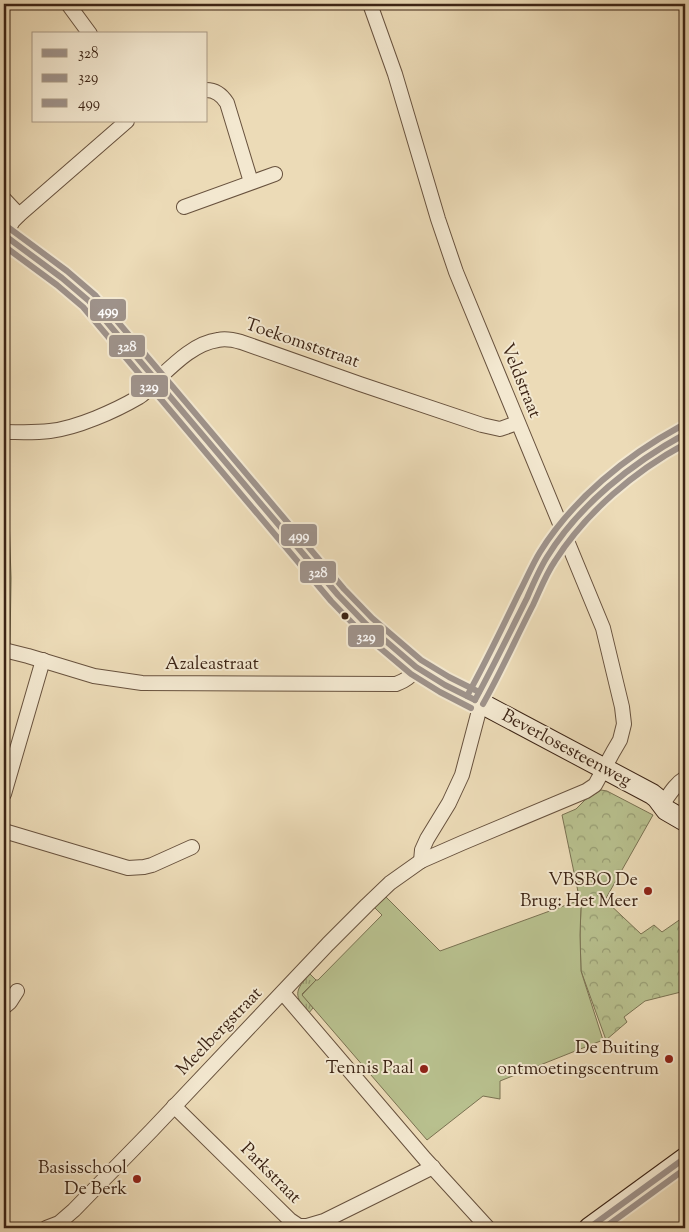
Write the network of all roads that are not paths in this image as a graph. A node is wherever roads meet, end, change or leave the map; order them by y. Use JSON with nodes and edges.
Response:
{"nodes":[{"id":1,"x":68,"y":4,"type":"edge"},
{"id":2,"x":370,"y":4,"type":"edge"},
{"id":3,"x":89,"y":32,"type":"edge"},
{"id":4,"x":208,"y":90,"type":"edge"},
{"id":5,"x":126,"y":122,"type":"edge"},
{"id":6,"x":275,"y":174,"type":"dead end"},
{"id":7,"x":251,"y":182,"type":"junction"},
{"id":8,"x":4,"y":199,"type":"edge"},
{"id":9,"x":184,"y":206,"type":"dead end"},
{"id":10,"x":19,"y":215,"type":"junction"},
{"id":11,"x":4,"y":235,"type":"edge"},
{"id":12,"x":157,"y":380,"type":"junction"},
{"id":13,"x":517,"y":423,"type":"junction"},
{"id":14,"x":4,"y":432,"type":"edge"},
{"id":15,"x":685,"y":434,"type":"edge"},
{"id":16,"x":563,"y":534,"type":"junction"},
{"id":17,"x":4,"y":650,"type":"edge"},
{"id":18,"x":43,"y":660,"type":"junction"},
{"id":19,"x":416,"y":667,"type":"junction"},
{"id":20,"x":478,"y":701,"type":"junction"},
{"id":21,"x":604,"y":769,"type":"junction"},
{"id":22,"x":685,"y":778,"type":"edge"},
{"id":23,"x":4,"y":794,"type":"edge"},
{"id":24,"x":662,"y":804,"type":"junction"},
{"id":25,"x":685,"y":822,"type":"edge"},
{"id":26,"x":4,"y":831,"type":"edge"},
{"id":27,"x":192,"y":848,"type":"dead end"},
{"id":28,"x":421,"y":861,"type":"junction"},
{"id":29,"x":17,"y":992,"type":"dead end"},
{"id":30,"x":283,"y":992,"type":"junction"},
{"id":31,"x":4,"y":1007,"type":"edge"},
{"id":32,"x":174,"y":1106,"type":"junction"},
{"id":33,"x":685,"y":1158,"type":"edge"},
{"id":34,"x":433,"y":1167,"type":"junction"},
{"id":35,"x":55,"y":1227,"type":"edge"},
{"id":36,"x":488,"y":1228,"type":"edge"},
{"id":37,"x":589,"y":1228,"type":"edge"}],
"edges":[{"from":1,"to":3,"type":"street"},
{"from":2,"to":13,"type":"street","name":"Veldstraat"},
{"from":4,"to":7,"type":"street"},
{"from":5,"to":10,"type":"street"},
{"from":6,"to":7,"type":"street"},
{"from":7,"to":9,"type":"street"},
{"from":8,"to":10,"type":"street"},
{"from":10,"to":11,"type":"street"},
{"from":11,"to":12,"type":"street","name":"Beverlosesteenweg"},
{"from":12,"to":13,"type":"street","name":"Toekomststraat"},
{"from":12,"to":14,"type":"street","name":"Toekomststraat"},
{"from":12,"to":19,"type":"street","name":"Beverlosesteenweg"},
{"from":13,"to":16,"type":"street","name":"Veldstraat"},
{"from":15,"to":16,"type":"street"},
{"from":16,"to":20,"type":"street"},
{"from":16,"to":21,"type":"street","name":"Veldstraat"},
{"from":17,"to":18,"type":"street","name":"Azaleastraat"},
{"from":18,"to":19,"type":"street","name":"Azaleastraat"},
{"from":18,"to":23,"type":"street"},
{"from":19,"to":20,"type":"street","name":"Beverlosesteenweg"},
{"from":20,"to":21,"type":"street","name":"Beverlosesteenweg"},
{"from":20,"to":28,"type":"street"},
{"from":21,"to":24,"type":"street","name":"Beverlosesteenweg"},
{"from":21,"to":28,"type":"street","name":"Meelbergstraat"},
{"from":22,"to":24,"type":"street"},
{"from":24,"to":25,"type":"street","name":"Beverlosesteenweg"},
{"from":26,"to":27,"type":"street"},
{"from":28,"to":30,"type":"street","name":"Meelbergstraat"},
{"from":29,"to":31,"type":"street"},
{"from":30,"to":32,"type":"street","name":"Meelbergstraat"},
{"from":30,"to":34,"type":"street"},
{"from":32,"to":34,"type":"street","name":"Parkstraat"},
{"from":32,"to":35,"type":"street","name":"Meelbergstraat"},
{"from":33,"to":37,"type":"street"},
{"from":34,"to":36,"type":"street"}]}
